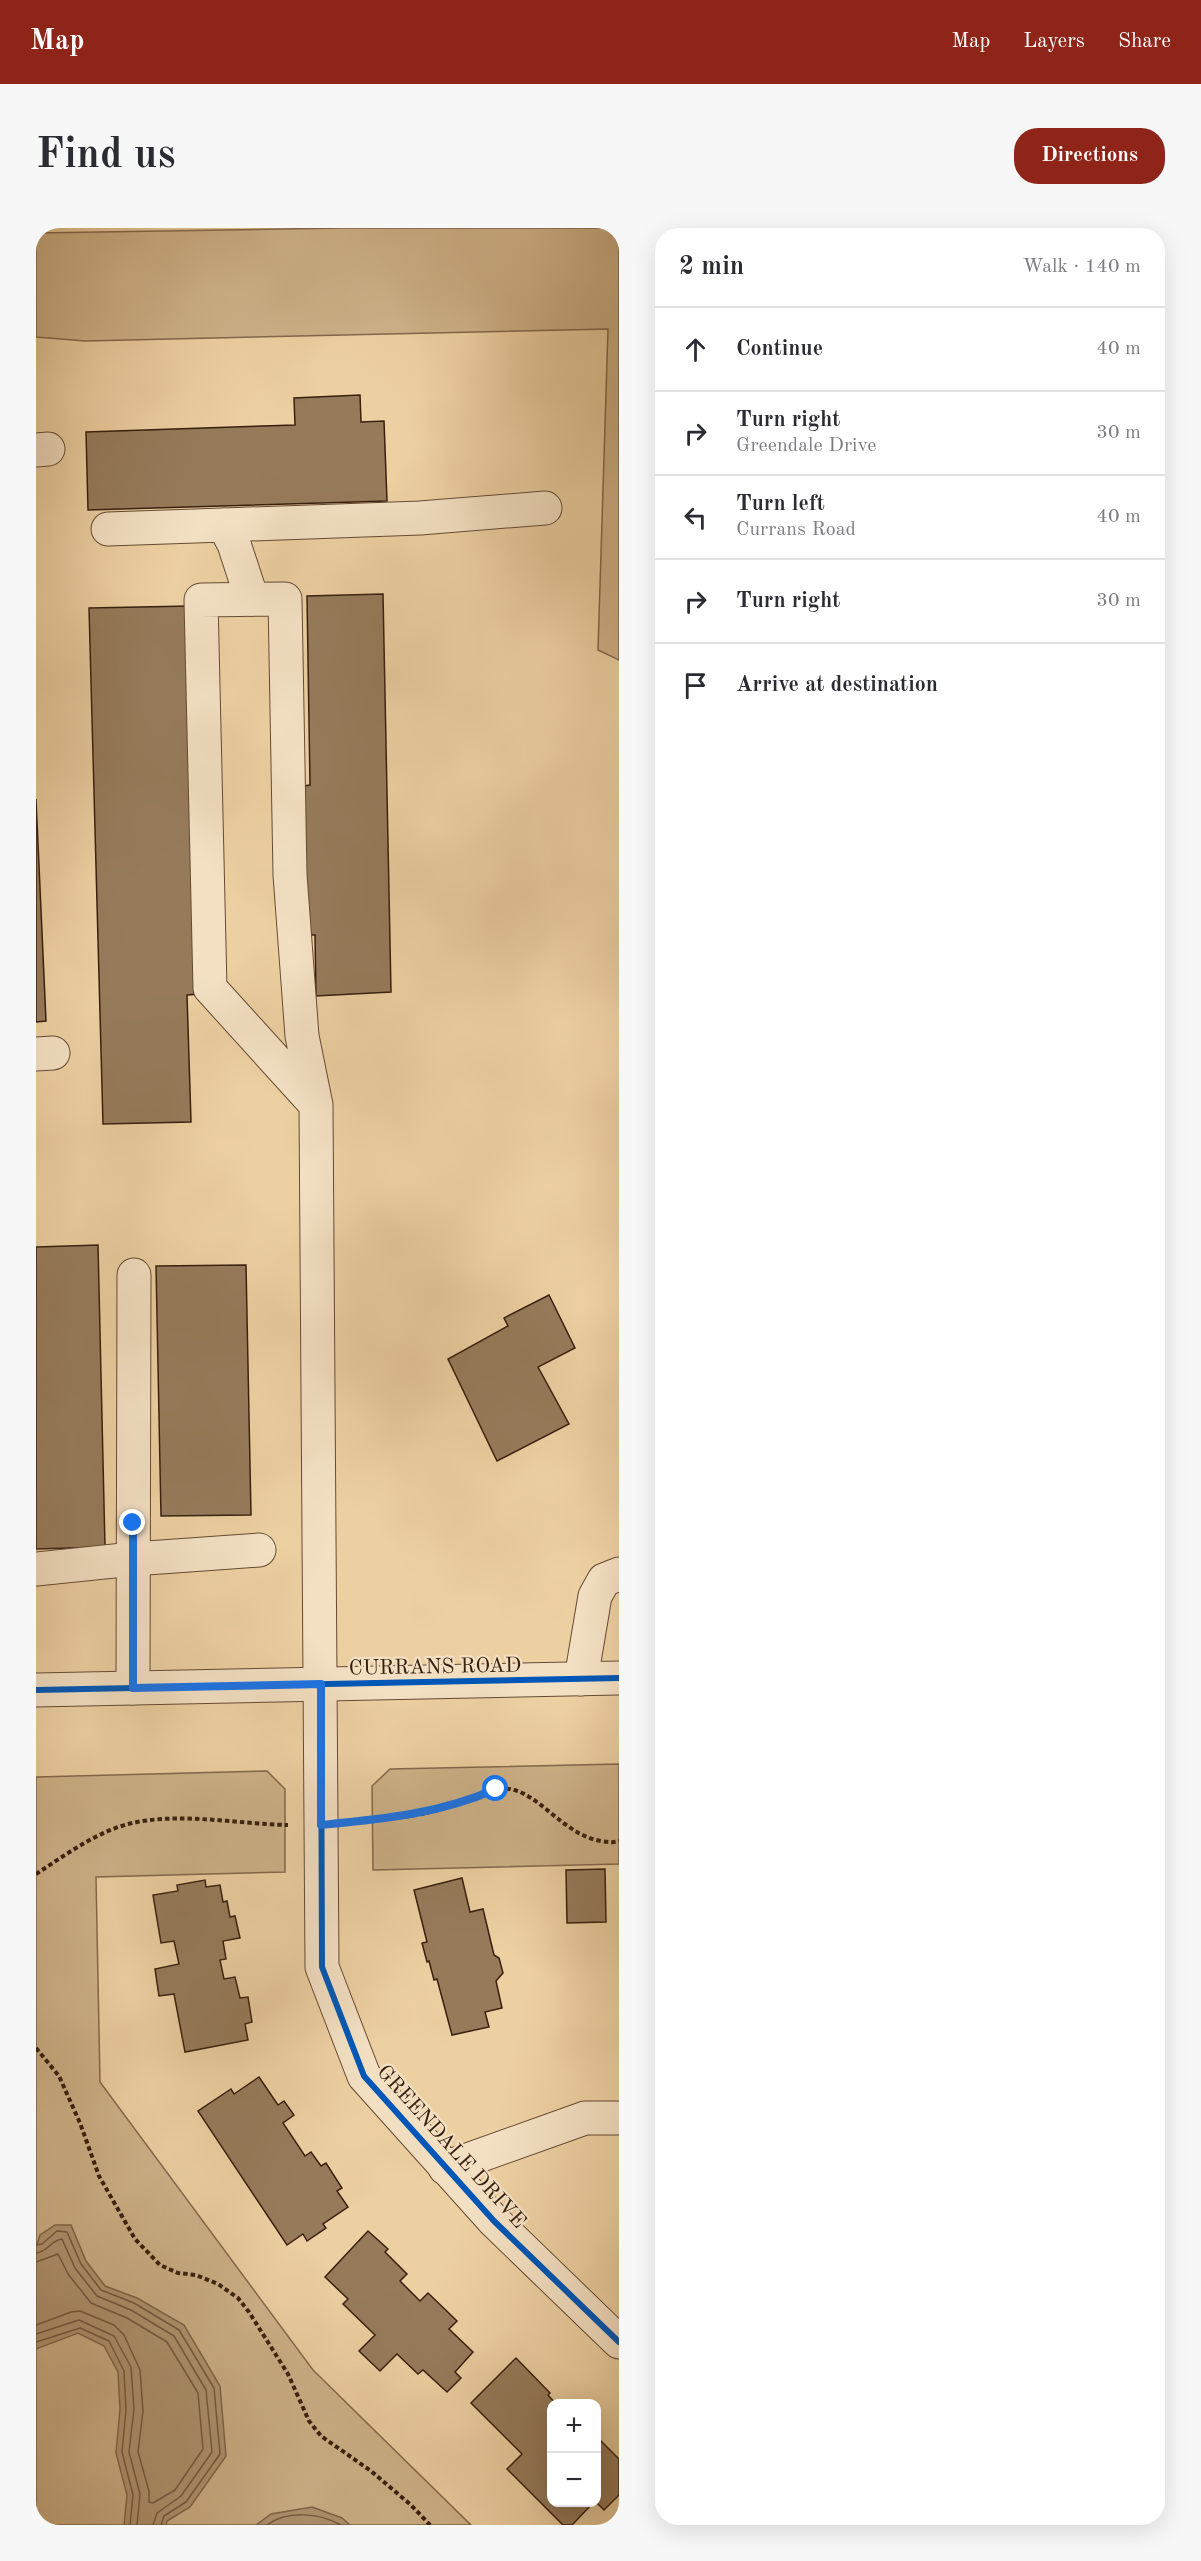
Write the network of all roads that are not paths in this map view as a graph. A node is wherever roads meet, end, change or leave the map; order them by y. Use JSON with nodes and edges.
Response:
{"nodes":[{"id":1,"x":545,"y":508,"type":"dead end"},
{"id":2,"x":224,"y":525,"type":"junction"},
{"id":3,"x":108,"y":529,"type":"dead end"},
{"id":4,"x":252,"y":599,"type":"junction"},
{"id":5,"x":316,"y":1105,"type":"junction"},
{"id":6,"x":134,"y":1275,"type":"dead end"},
{"id":7,"x":259,"y":1550,"type":"dead end"},
{"id":8,"x":133,"y":1559,"type":"junction"},
{"id":9,"x":36,"y":1569,"type":"edge"},
{"id":10,"x":619,"y":1574,"type":"edge"},
{"id":11,"x":619,"y":1678,"type":"edge"},
{"id":12,"x":581,"y":1679,"type":"junction"},
{"id":13,"x":321,"y":1684,"type":"junction"},
{"id":14,"x":133,"y":1688,"type":"junction"},
{"id":15,"x":36,"y":1690,"type":"edge"},
{"id":16,"x":619,"y":2118,"type":"edge"},
{"id":17,"x":446,"y":2168,"type":"junction"},
{"id":18,"x":619,"y":2342,"type":"edge"}],
"edges":[{"from":1,"to":2,"type":"street"},
{"from":2,"to":3,"type":"street"},
{"from":2,"to":4,"type":"street"},
{"from":4,"to":5,"type":"street","name":"GREENDALE DRIVE"},
{"from":4,"to":5,"type":"street"},
{"from":5,"to":13,"type":"street","name":"GREENDALE DRIVE"},
{"from":6,"to":8,"type":"street"},
{"from":7,"to":8,"type":"street"},
{"from":8,"to":9,"type":"street"},
{"from":8,"to":14,"type":"street"},
{"from":10,"to":12,"type":"street"},
{"from":11,"to":12,"type":"street","name":"CURRANS ROAD"},
{"from":12,"to":13,"type":"street","name":"CURRANS ROAD"},
{"from":13,"to":14,"type":"street","name":"CURRANS ROAD"},
{"from":13,"to":17,"type":"street","name":"GREENDALE DRIVE"},
{"from":14,"to":15,"type":"street","name":"CURRANS ROAD"},
{"from":16,"to":17,"type":"street"},
{"from":17,"to":18,"type":"street","name":"GREENDALE DRIVE"}]}
